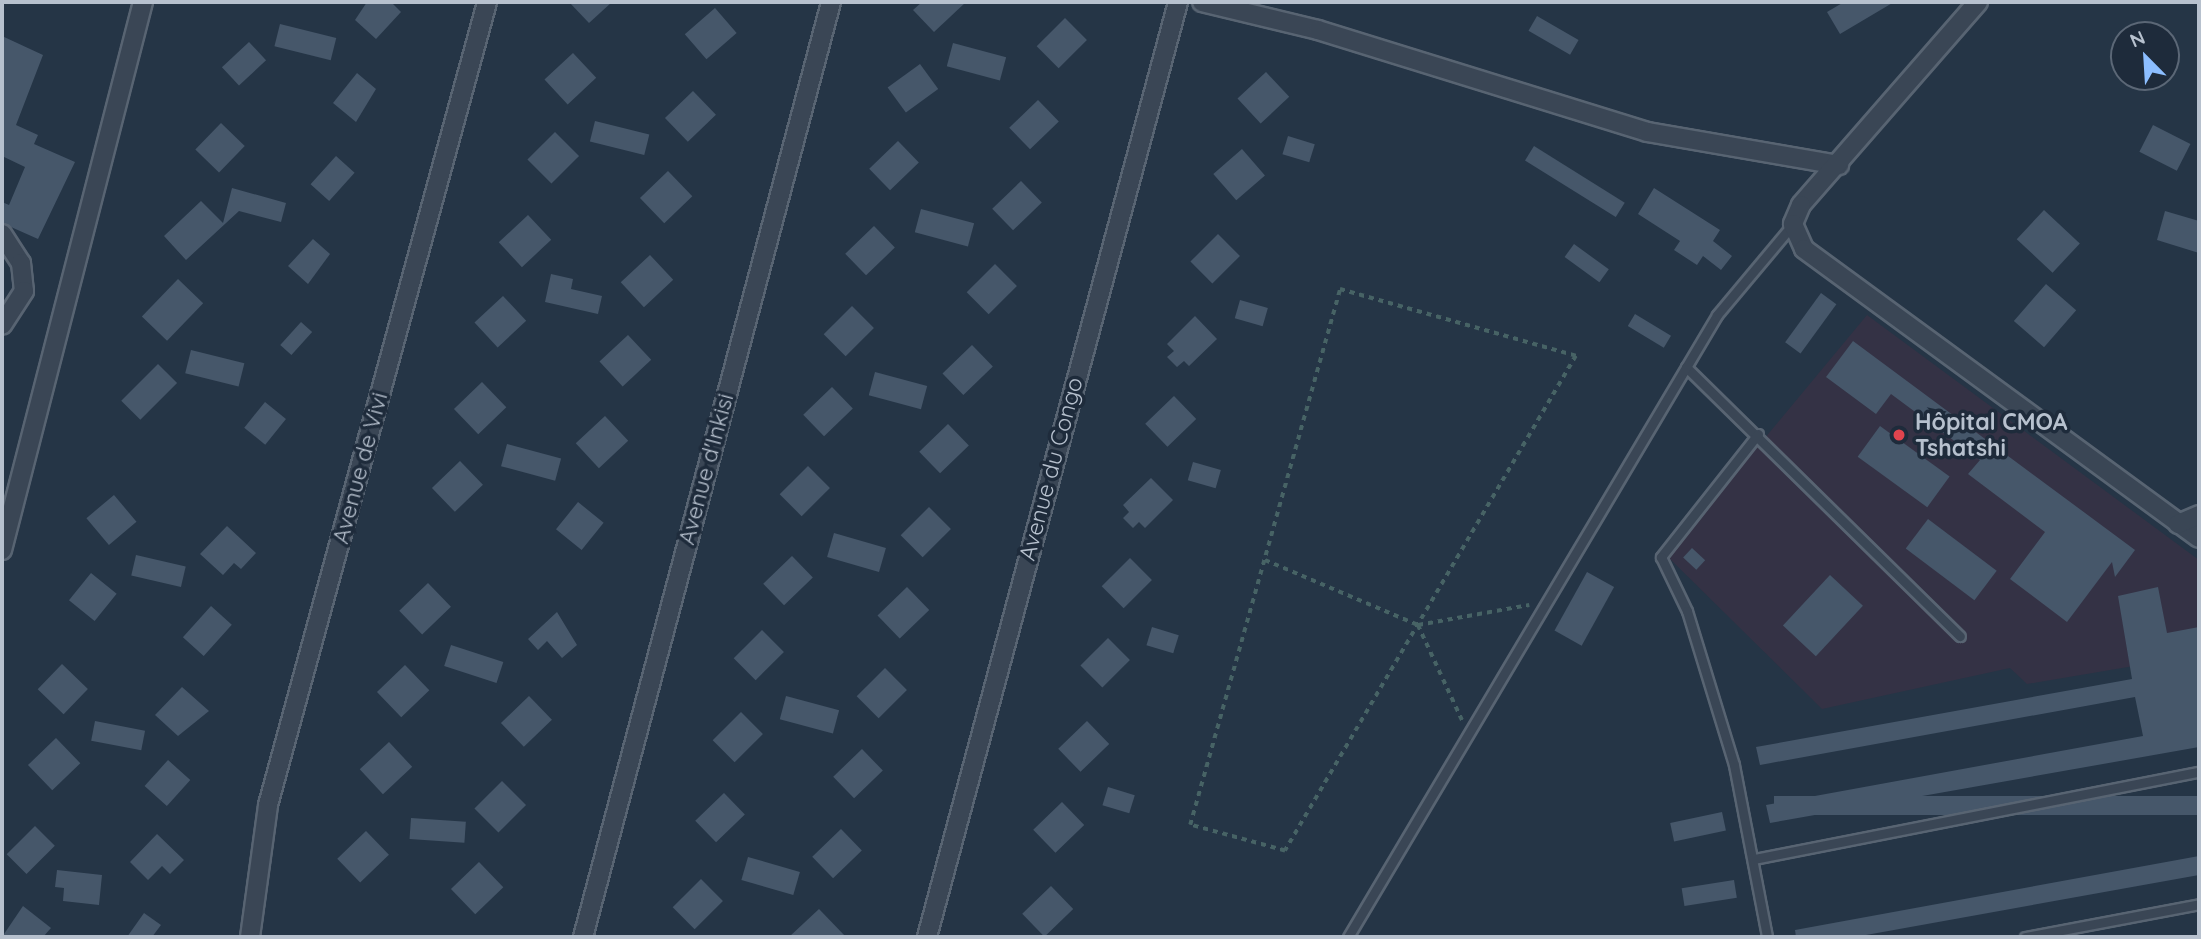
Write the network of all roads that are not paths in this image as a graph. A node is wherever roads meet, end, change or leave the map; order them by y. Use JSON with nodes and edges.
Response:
{"nodes":[{"id":1,"x":144,"y":2,"type":"edge"},
{"id":2,"x":487,"y":2,"type":"edge"},
{"id":3,"x":831,"y":2,"type":"edge"},
{"id":4,"x":1178,"y":2,"type":"edge"},
{"id":5,"x":1202,"y":2,"type":"edge"},
{"id":6,"x":1978,"y":2,"type":"edge"},
{"id":7,"x":1839,"y":165,"type":"junction"},
{"id":8,"x":1793,"y":224,"type":"junction"},
{"id":9,"x":2,"y":234,"type":"edge"},
{"id":10,"x":2,"y":326,"type":"edge"},
{"id":11,"x":1686,"y":367,"type":"junction"},
{"id":12,"x":1758,"y":434,"type":"junction"},
{"id":13,"x":2199,"y":515,"type":"edge"},
{"id":14,"x":2178,"y":524,"type":"junction"},
{"id":15,"x":2199,"y":538,"type":"edge"},
{"id":16,"x":2,"y":550,"type":"edge"},
{"id":17,"x":1960,"y":636,"type":"dead end"},
{"id":18,"x":2199,"y":772,"type":"edge"},
{"id":19,"x":1754,"y":859,"type":"junction"},
{"id":20,"x":2199,"y":904,"type":"edge"},
{"id":21,"x":250,"y":937,"type":"edge"},
{"id":22,"x":583,"y":937,"type":"edge"},
{"id":23,"x":927,"y":937,"type":"edge"},
{"id":24,"x":1348,"y":937,"type":"edge"},
{"id":25,"x":1767,"y":937,"type":"edge"},
{"id":26,"x":2025,"y":937,"type":"edge"}],
"edges":[{"from":1,"to":16,"type":"street"},
{"from":2,"to":21,"type":"street","name":"Avenue de Vivi"},
{"from":3,"to":22,"type":"street","name":"Avenue d'Inkisi"},
{"from":4,"to":23,"type":"street","name":"Avenue du Congo"},
{"from":5,"to":7,"type":"street"},
{"from":6,"to":7,"type":"street"},
{"from":7,"to":8,"type":"street"},
{"from":8,"to":11,"type":"lane"},
{"from":8,"to":14,"type":"street"},
{"from":9,"to":10,"type":"street"},
{"from":11,"to":12,"type":"lane"},
{"from":11,"to":24,"type":"lane"},
{"from":12,"to":17,"type":"lane"},
{"from":12,"to":19,"type":"lane"},
{"from":13,"to":14,"type":"street"},
{"from":14,"to":15,"type":"street"},
{"from":18,"to":19,"type":"lane"},
{"from":19,"to":25,"type":"lane"},
{"from":20,"to":26,"type":"lane"}]}
